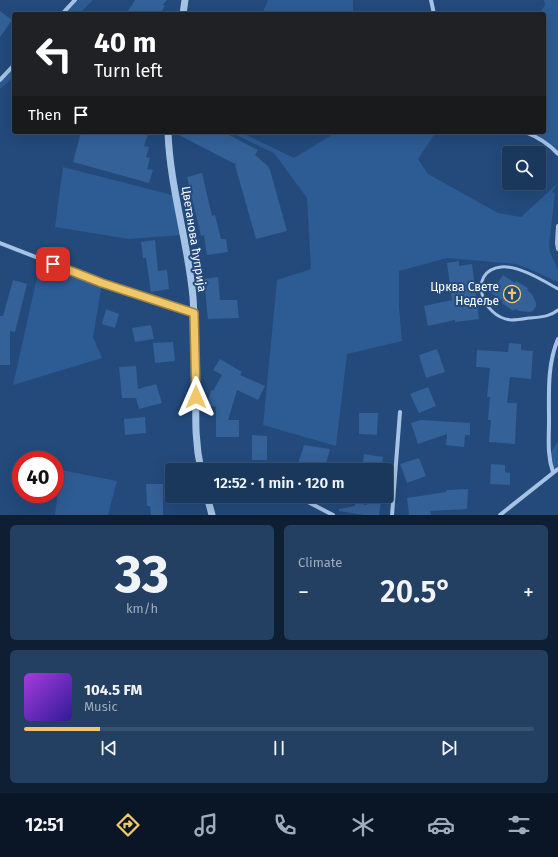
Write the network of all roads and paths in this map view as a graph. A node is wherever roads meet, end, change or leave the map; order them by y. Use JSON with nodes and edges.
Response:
{"nodes":[{"id":1,"x":75,"y":0,"type":"edge"},
{"id":2,"x":185,"y":0,"type":"edge"},
{"id":3,"x":431,"y":0,"type":"edge"},
{"id":4,"x":64,"y":12,"type":"edge"},
{"id":5,"x":183,"y":12,"type":"edge"},
{"id":6,"x":434,"y":12,"type":"edge"},
{"id":7,"x":12,"y":67,"type":"edge"},
{"id":8,"x":0,"y":80,"type":"edge"},
{"id":9,"x":168,"y":134,"type":"edge"},
{"id":10,"x":530,"y":134,"type":"edge"},
{"id":11,"x":558,"y":154,"type":"edge"},
{"id":12,"x":558,"y":226,"type":"edge"},
{"id":13,"x":0,"y":243,"type":"edge"},
{"id":14,"x":558,"y":249,"type":"edge"},
{"id":15,"x":558,"y":289,"type":"edge"},
{"id":16,"x":558,"y":310,"type":"edge"},
{"id":17,"x":194,"y":313,"type":"junction"},
{"id":18,"x":558,"y":339,"type":"edge"},
{"id":19,"x":400,"y":412,"type":"dead end"},
{"id":20,"x":200,"y":463,"type":"edge"},
{"id":21,"x":558,"y":469,"type":"edge"},
{"id":22,"x":553,"y":472,"type":"junction"},
{"id":23,"x":209,"y":503,"type":"edge"},
{"id":24,"x":310,"y":503,"type":"edge"},
{"id":25,"x":212,"y":515,"type":"edge"},
{"id":26,"x":333,"y":515,"type":"edge"},
{"id":27,"x":392,"y":515,"type":"edge"},
{"id":28,"x":500,"y":515,"type":"edge"}],
"edges":[{"from":1,"to":4,"type":"street"},
{"from":2,"to":5,"type":"street"},
{"from":3,"to":6,"type":"street"},
{"from":7,"to":8,"type":"street"},
{"from":9,"to":17,"type":"street","name":"Цветанова ћуприја"},
{"from":10,"to":11,"type":"street"},
{"from":12,"to":14,"type":"street"},
{"from":13,"to":17,"type":"street"},
{"from":15,"to":16,"type":"lane"},
{"from":17,"to":20,"type":"street","name":"Цветанова ћуприја"},
{"from":18,"to":22,"type":"street"},
{"from":19,"to":27,"type":"street"},
{"from":21,"to":22,"type":"street"},
{"from":22,"to":28,"type":"street"},
{"from":23,"to":25,"type":"street"},
{"from":24,"to":26,"type":"street"}]}
